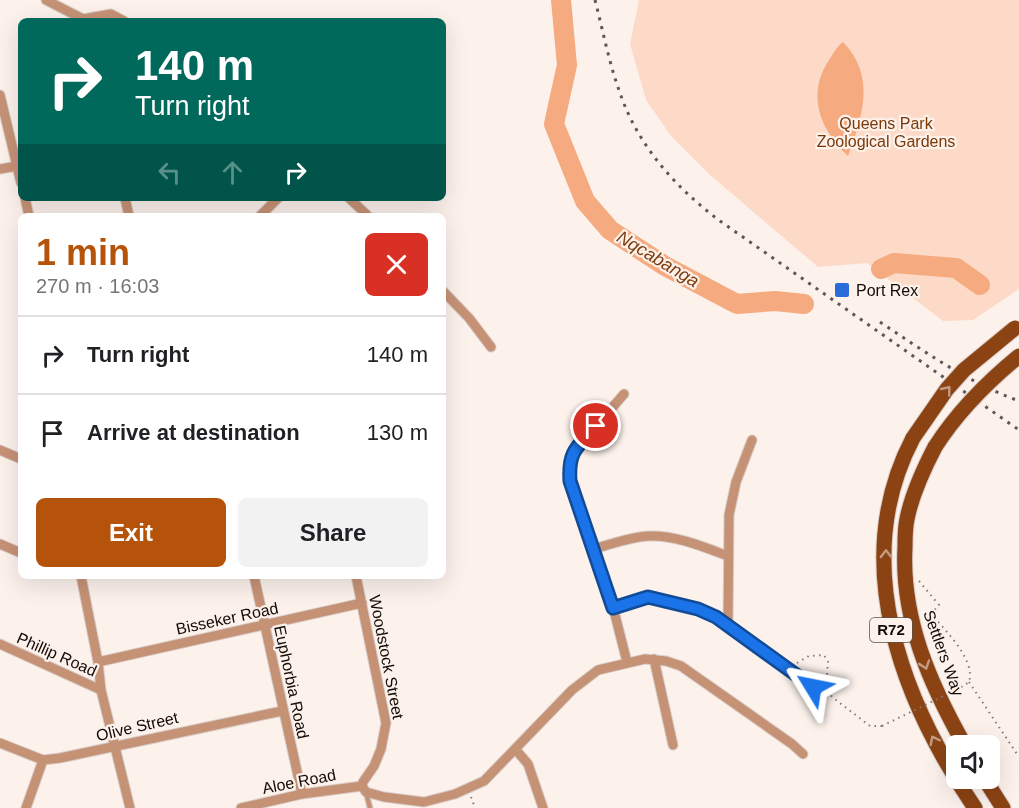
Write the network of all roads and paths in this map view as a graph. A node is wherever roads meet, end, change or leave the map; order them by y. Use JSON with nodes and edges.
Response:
{"nodes":[{"id":1,"x":46,"y":0,"type":"edge"},
{"id":2,"x":80,"y":18,"type":"edge"},
{"id":3,"x":93,"y":18,"type":"edge"},
{"id":4,"x":118,"y":18,"type":"edge"},
{"id":5,"x":0,"y":96,"type":"edge"},
{"id":6,"x":17,"y":166,"type":"junction"},
{"id":7,"x":0,"y":170,"type":"edge"},
{"id":8,"x":18,"y":170,"type":"edge"},
{"id":9,"x":275,"y":201,"type":"edge"},
{"id":10,"x":352,"y":201,"type":"edge"},
{"id":11,"x":263,"y":213,"type":"edge"},
{"id":12,"x":365,"y":213,"type":"edge"},
{"id":13,"x":446,"y":294,"type":"edge"},
{"id":14,"x":1017,"y":327,"type":"edge"},
{"id":15,"x":490,"y":346,"type":"dead end"},
{"id":16,"x":1019,"y":356,"type":"edge"},
{"id":17,"x":624,"y":394,"type":"dead end"},
{"id":18,"x":752,"y":440,"type":"dead end"},
{"id":19,"x":0,"y":450,"type":"edge"},
{"id":20,"x":18,"y":458,"type":"edge"},
{"id":21,"x":0,"y":544,"type":"edge"},
{"id":22,"x":593,"y":549,"type":"junction"},
{"id":23,"x":18,"y":552,"type":"edge"},
{"id":24,"x":728,"y":556,"type":"junction"},
{"id":25,"x":82,"y":579,"type":"edge"},
{"id":26,"x":255,"y":579,"type":"edge"},
{"id":27,"x":357,"y":579,"type":"edge"},
{"id":28,"x":918,"y":580,"type":"dead end"},
{"id":29,"x":362,"y":603,"type":"junction"},
{"id":30,"x":613,"y":608,"type":"junction"},
{"id":31,"x":265,"y":625,"type":"junction"},
{"id":32,"x":728,"y":626,"type":"junction"},
{"id":33,"x":0,"y":644,"type":"edge"},
{"id":34,"x":654,"y":659,"type":"junction"},
{"id":35,"x":98,"y":662,"type":"junction"},
{"id":36,"x":627,"y":662,"type":"junction"},
{"id":37,"x":787,"y":669,"type":"junction"},
{"id":38,"x":969,"y":682,"type":"junction"},
{"id":39,"x":813,"y":687,"type":"dead end"},
{"id":40,"x":101,"y":690,"type":"junction"},
{"id":41,"x":282,"y":711,"type":"junction"},
{"id":42,"x":959,"y":735,"type":"edge"},
{"id":43,"x":0,"y":743,"type":"edge"},
{"id":44,"x":115,"y":745,"type":"junction"},
{"id":45,"x":673,"y":745,"type":"dead end"},
{"id":46,"x":516,"y":750,"type":"junction"},
{"id":47,"x":803,"y":754,"type":"dead end"},
{"id":48,"x":1019,"y":757,"type":"edge"},
{"id":49,"x":44,"y":760,"type":"junction"},
{"id":50,"x":364,"y":789,"type":"junction"},
{"id":51,"x":468,"y":789,"type":"junction"},
{"id":52,"x":991,"y":789,"type":"edge"},
{"id":53,"x":302,"y":794,"type":"junction"},
{"id":54,"x":425,"y":805,"type":"edge"},
{"id":55,"x":26,"y":808,"type":"edge"},
{"id":56,"x":130,"y":808,"type":"edge"},
{"id":57,"x":241,"y":808,"type":"edge"},
{"id":58,"x":370,"y":808,"type":"edge"},
{"id":59,"x":476,"y":808,"type":"edge"},
{"id":60,"x":543,"y":808,"type":"edge"},
{"id":61,"x":975,"y":808,"type":"edge"},
{"id":62,"x":1003,"y":808,"type":"edge"}],
"edges":[{"from":1,"to":2,"type":"street"},
{"from":3,"to":4,"type":"street"},
{"from":5,"to":6,"type":"street"},
{"from":6,"to":7,"type":"street"},
{"from":6,"to":8,"type":"street"},
{"from":9,"to":11,"type":"street"},
{"from":10,"to":12,"type":"street"},
{"from":13,"to":15,"type":"street"},
{"from":61,"to":14,"type":"main road","number":"R72","one_way":true,"bridge":true},
{"from":16,"to":42,"type":"main road","name":"Settlers Way","number":"R72","one_way":true,"bridge":true},
{"from":17,"to":22,"type":"street"},
{"from":18,"to":24,"type":"street"},
{"from":19,"to":20,"type":"street"},
{"from":21,"to":23,"type":"street"},
{"from":22,"to":24,"type":"street"},
{"from":22,"to":30,"type":"street"},
{"from":24,"to":32,"type":"street"},
{"from":25,"to":35,"type":"street"},
{"from":26,"to":31,"type":"street","name":"Euphorbia Road"},
{"from":27,"to":29,"type":"street","name":"Woodstock Street"},
{"from":28,"to":38,"type":"path"},
{"from":29,"to":31,"type":"street","name":"Bisseker Road"},
{"from":29,"to":50,"type":"street","name":"Woodstock Street"},
{"from":30,"to":32,"type":"street"},
{"from":30,"to":36,"type":"street"},
{"from":31,"to":35,"type":"street","name":"Bisseker Road"},
{"from":31,"to":41,"type":"street","name":"Euphorbia Road"},
{"from":32,"to":37,"type":"street"},
{"from":33,"to":40,"type":"street","name":"Phillip Road"},
{"from":34,"to":36,"type":"street"},
{"from":34,"to":45,"type":"street"},
{"from":34,"to":47,"type":"street"},
{"from":35,"to":40,"type":"street"},
{"from":36,"to":46,"type":"street"},
{"from":37,"to":38,"type":"path","bridge":true},
{"from":37,"to":39,"type":"street"},
{"from":38,"to":48,"type":"path"},
{"from":40,"to":44,"type":"street"},
{"from":41,"to":44,"type":"street","name":"Olive Street"},
{"from":41,"to":53,"type":"street","name":"Euphorbia Road"},
{"from":43,"to":49,"type":"street","name":"Olive Street"},
{"from":44,"to":49,"type":"street","name":"Olive Street"},
{"from":44,"to":56,"type":"street"},
{"from":46,"to":51,"type":"street"},
{"from":46,"to":60,"type":"street"},
{"from":49,"to":55,"type":"street"},
{"from":50,"to":53,"type":"street","name":"Aloe Road"},
{"from":50,"to":54,"type":"street","name":"Aloe Road"},
{"from":50,"to":58,"type":"lane"},
{"from":51,"to":54,"type":"street"},
{"from":51,"to":59,"type":"path"},
{"from":52,"to":62,"type":"main road"},
{"from":53,"to":57,"type":"street","name":"Aloe Road"}]}
